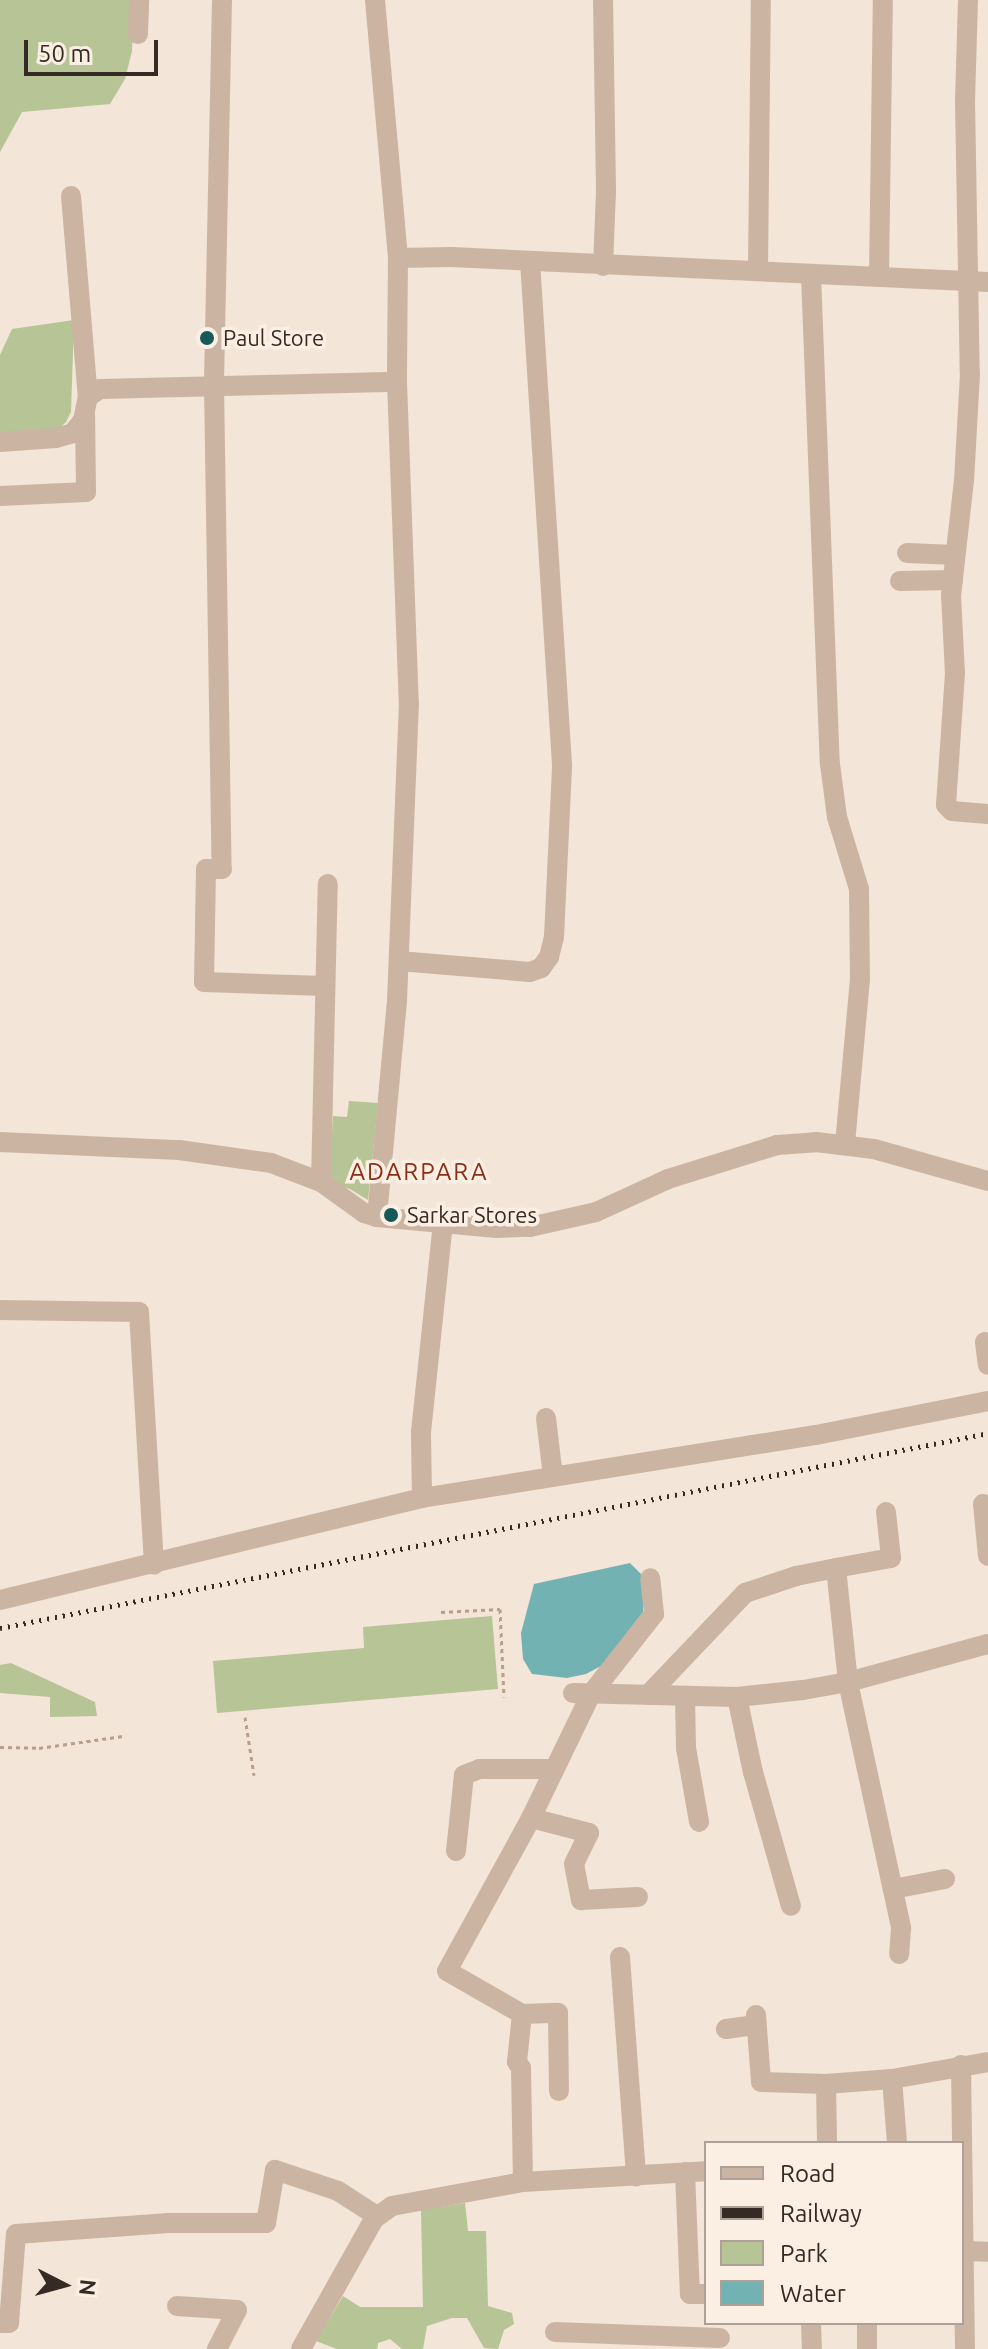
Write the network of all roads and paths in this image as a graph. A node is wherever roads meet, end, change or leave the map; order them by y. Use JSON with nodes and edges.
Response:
{"nodes":[{"id":1,"x":139,"y":0,"type":"edge"},
{"id":2,"x":222,"y":0,"type":"edge"},
{"id":3,"x":375,"y":0,"type":"edge"},
{"id":4,"x":603,"y":0,"type":"edge"},
{"id":5,"x":761,"y":0,"type":"edge"},
{"id":6,"x":883,"y":0,"type":"edge"},
{"id":7,"x":968,"y":0,"type":"edge"},
{"id":8,"x":138,"y":34,"type":"dead end"},
{"id":9,"x":71,"y":196,"type":"dead end"},
{"id":10,"x":398,"y":258,"type":"junction"},
{"id":11,"x":530,"y":261,"type":"junction"},
{"id":12,"x":603,"y":266,"type":"junction"},
{"id":13,"x":758,"y":270,"type":"junction"},
{"id":14,"x":811,"y":275,"type":"junction"},
{"id":15,"x":879,"y":276,"type":"junction"},
{"id":16,"x":966,"y":282,"type":"junction"},
{"id":17,"x":988,"y":282,"type":"edge"},
{"id":18,"x":397,"y":382,"type":"junction"},
{"id":19,"x":214,"y":385,"type":"junction"},
{"id":20,"x":87,"y":402,"type":"junction"},
{"id":21,"x":0,"y":442,"type":"edge"},
{"id":22,"x":0,"y":496,"type":"edge"},
{"id":23,"x":907,"y":553,"type":"dead end"},
{"id":24,"x":955,"y":555,"type":"junction"},
{"id":25,"x":953,"y":580,"type":"junction"},
{"id":26,"x":900,"y":581,"type":"dead end"},
{"id":27,"x":988,"y":814,"type":"edge"},
{"id":28,"x":328,"y":884,"type":"dead end"},
{"id":29,"x":399,"y":961,"type":"junction"},
{"id":30,"x":325,"y":986,"type":"junction"},
{"id":31,"x":0,"y":1142,"type":"edge"},
{"id":32,"x":845,"y":1144,"type":"junction"},
{"id":33,"x":988,"y":1181,"type":"edge"},
{"id":34,"x":321,"y":1182,"type":"junction"},
{"id":35,"x":377,"y":1217,"type":"junction"},
{"id":36,"x":443,"y":1222,"type":"junction"},
{"id":37,"x":0,"y":1310,"type":"edge"},
{"id":38,"x":985,"y":1342,"type":"dead end"},
{"id":39,"x":988,"y":1365,"type":"edge"},
{"id":40,"x":988,"y":1401,"type":"edge"},
{"id":41,"x":546,"y":1418,"type":"dead end"},
{"id":42,"x":553,"y":1477,"type":"junction"},
{"id":43,"x":422,"y":1498,"type":"junction"},
{"id":44,"x":983,"y":1504,"type":"dead end"},
{"id":45,"x":886,"y":1512,"type":"dead end"},
{"id":46,"x":988,"y":1556,"type":"edge"},
{"id":47,"x":154,"y":1565,"type":"junction"},
{"id":48,"x":836,"y":1568,"type":"junction"},
{"id":49,"x":650,"y":1578,"type":"dead end"},
{"id":50,"x":0,"y":1600,"type":"edge"},
{"id":51,"x":441,"y":1612,"type":"dead end"},
{"id":52,"x":988,"y":1644,"type":"edge"},
{"id":53,"x":848,"y":1682,"type":"junction"},
{"id":54,"x":582,"y":1694,"type":"junction"},
{"id":55,"x":648,"y":1695,"type":"junction"},
{"id":56,"x":685,"y":1696,"type":"junction"},
{"id":57,"x":504,"y":1697,"type":"dead end"},
{"id":58,"x":737,"y":1697,"type":"junction"},
{"id":59,"x":245,"y":1717,"type":"dead end"},
{"id":60,"x":123,"y":1736,"type":"dead end"},
{"id":61,"x":0,"y":1747,"type":"edge"},
{"id":62,"x":554,"y":1769,"type":"junction"},
{"id":63,"x":254,"y":1775,"type":"dead end"},
{"id":64,"x":531,"y":1818,"type":"junction"},
{"id":65,"x":699,"y":1822,"type":"dead end"},
{"id":66,"x":456,"y":1851,"type":"dead end"},
{"id":67,"x":945,"y":1879,"type":"dead end"},
{"id":68,"x":893,"y":1889,"type":"junction"},
{"id":69,"x":638,"y":1897,"type":"dead end"},
{"id":70,"x":791,"y":1906,"type":"dead end"},
{"id":71,"x":899,"y":1954,"type":"dead end"},
{"id":72,"x":620,"y":1957,"type":"dead end"},
{"id":73,"x":522,"y":2014,"type":"junction"},
{"id":74,"x":726,"y":2029,"type":"dead end"},
{"id":75,"x":988,"y":2062,"type":"edge"},
{"id":76,"x":961,"y":2065,"type":"junction"},
{"id":77,"x":892,"y":2079,"type":"junction"},
{"id":78,"x":826,"y":2084,"type":"junction"},
{"id":79,"x":559,"y":2091,"type":"dead end"},
{"id":80,"x":827,"y":2141,"type":"edge"},
{"id":81,"x":897,"y":2141,"type":"edge"},
{"id":82,"x":962,"y":2141,"type":"edge"},
{"id":83,"x":696,"y":2172,"type":"edge"},
{"id":84,"x":636,"y":2176,"type":"junction"},
{"id":85,"x":523,"y":2182,"type":"junction"},
{"id":86,"x":377,"y":2216,"type":"junction"},
{"id":87,"x":964,"y":2251,"type":"edge"},
{"id":88,"x":988,"y":2252,"type":"edge"},
{"id":89,"x":704,"y":2294,"type":"edge"},
{"id":90,"x":177,"y":2306,"type":"dead end"},
{"id":91,"x":0,"y":2323,"type":"edge"},
{"id":92,"x":811,"y":2325,"type":"edge"},
{"id":93,"x":867,"y":2325,"type":"edge"},
{"id":94,"x":555,"y":2332,"type":"dead end"},
{"id":95,"x":721,"y":2337,"type":"edge"},
{"id":96,"x":612,"y":2342,"type":"edge"},
{"id":97,"x":217,"y":2349,"type":"edge"},
{"id":98,"x":301,"y":2349,"type":"edge"},
{"id":99,"x":812,"y":2349,"type":"edge"},
{"id":100,"x":867,"y":2349,"type":"edge"},
{"id":101,"x":965,"y":2349,"type":"edge"}],
"edges":[{"from":1,"to":8,"type":"street"},
{"from":2,"to":19,"type":"street"},
{"from":3,"to":10,"type":"street"},
{"from":4,"to":12,"type":"street"},
{"from":5,"to":13,"type":"street"},
{"from":6,"to":15,"type":"street"},
{"from":7,"to":16,"type":"street"},
{"from":9,"to":20,"type":"street"},
{"from":10,"to":11,"type":"street"},
{"from":10,"to":18,"type":"street"},
{"from":11,"to":12,"type":"street"},
{"from":11,"to":29,"type":"street"},
{"from":12,"to":13,"type":"street"},
{"from":13,"to":14,"type":"street"},
{"from":14,"to":15,"type":"street"},
{"from":14,"to":32,"type":"street"},
{"from":15,"to":16,"type":"street"},
{"from":16,"to":17,"type":"street"},
{"from":16,"to":24,"type":"street"},
{"from":18,"to":19,"type":"street"},
{"from":18,"to":29,"type":"street"},
{"from":19,"to":20,"type":"street"},
{"from":19,"to":30,"type":"street"},
{"from":20,"to":21,"type":"street"},
{"from":20,"to":22,"type":"street"},
{"from":23,"to":24,"type":"street"},
{"from":24,"to":25,"type":"street"},
{"from":25,"to":26,"type":"street"},
{"from":25,"to":27,"type":"street"},
{"from":28,"to":30,"type":"street"},
{"from":29,"to":35,"type":"street"},
{"from":30,"to":34,"type":"street"},
{"from":31,"to":34,"type":"street"},
{"from":32,"to":33,"type":"street"},
{"from":32,"to":36,"type":"street"},
{"from":34,"to":35,"type":"street"},
{"from":35,"to":36,"type":"street"},
{"from":36,"to":43,"type":"street"},
{"from":37,"to":47,"type":"street"},
{"from":38,"to":39,"type":"street"},
{"from":40,"to":42,"type":"street"},
{"from":41,"to":42,"type":"street"},
{"from":42,"to":43,"type":"street"},
{"from":43,"to":47,"type":"street"},
{"from":44,"to":46,"type":"street"},
{"from":45,"to":48,"type":"street"},
{"from":47,"to":50,"type":"street"},
{"from":48,"to":53,"type":"street"},
{"from":48,"to":55,"type":"street"},
{"from":49,"to":54,"type":"street"},
{"from":51,"to":57,"type":"path"},
{"from":52,"to":53,"type":"street"},
{"from":53,"to":58,"type":"street"},
{"from":53,"to":68,"type":"street"},
{"from":54,"to":55,"type":"street"},
{"from":54,"to":62,"type":"street"},
{"from":55,"to":56,"type":"street"},
{"from":56,"to":58,"type":"street"},
{"from":56,"to":65,"type":"street"},
{"from":58,"to":70,"type":"street"},
{"from":59,"to":63,"type":"path"},
{"from":60,"to":61,"type":"path"},
{"from":62,"to":64,"type":"street"},
{"from":62,"to":66,"type":"street"},
{"from":64,"to":69,"type":"street"},
{"from":64,"to":73,"type":"street"},
{"from":67,"to":68,"type":"street"},
{"from":68,"to":71,"type":"street"},
{"from":72,"to":84,"type":"street"},
{"from":73,"to":79,"type":"street"},
{"from":73,"to":85,"type":"street"},
{"from":74,"to":78,"type":"street"},
{"from":75,"to":76,"type":"street"},
{"from":76,"to":77,"type":"street"},
{"from":76,"to":82,"type":"street"},
{"from":77,"to":78,"type":"street"},
{"from":77,"to":81,"type":"street"},
{"from":78,"to":80,"type":"street"},
{"from":83,"to":84,"type":"street"},
{"from":83,"to":89,"type":"street"},
{"from":84,"to":85,"type":"street"},
{"from":85,"to":86,"type":"street"},
{"from":86,"to":91,"type":"street"},
{"from":86,"to":98,"type":"street"},
{"from":87,"to":88,"type":"street"},
{"from":87,"to":101,"type":"street"},
{"from":90,"to":97,"type":"street"},
{"from":92,"to":99,"type":"street"},
{"from":93,"to":100,"type":"street"},
{"from":94,"to":96,"type":"street"},
{"from":95,"to":96,"type":"street"}]}
